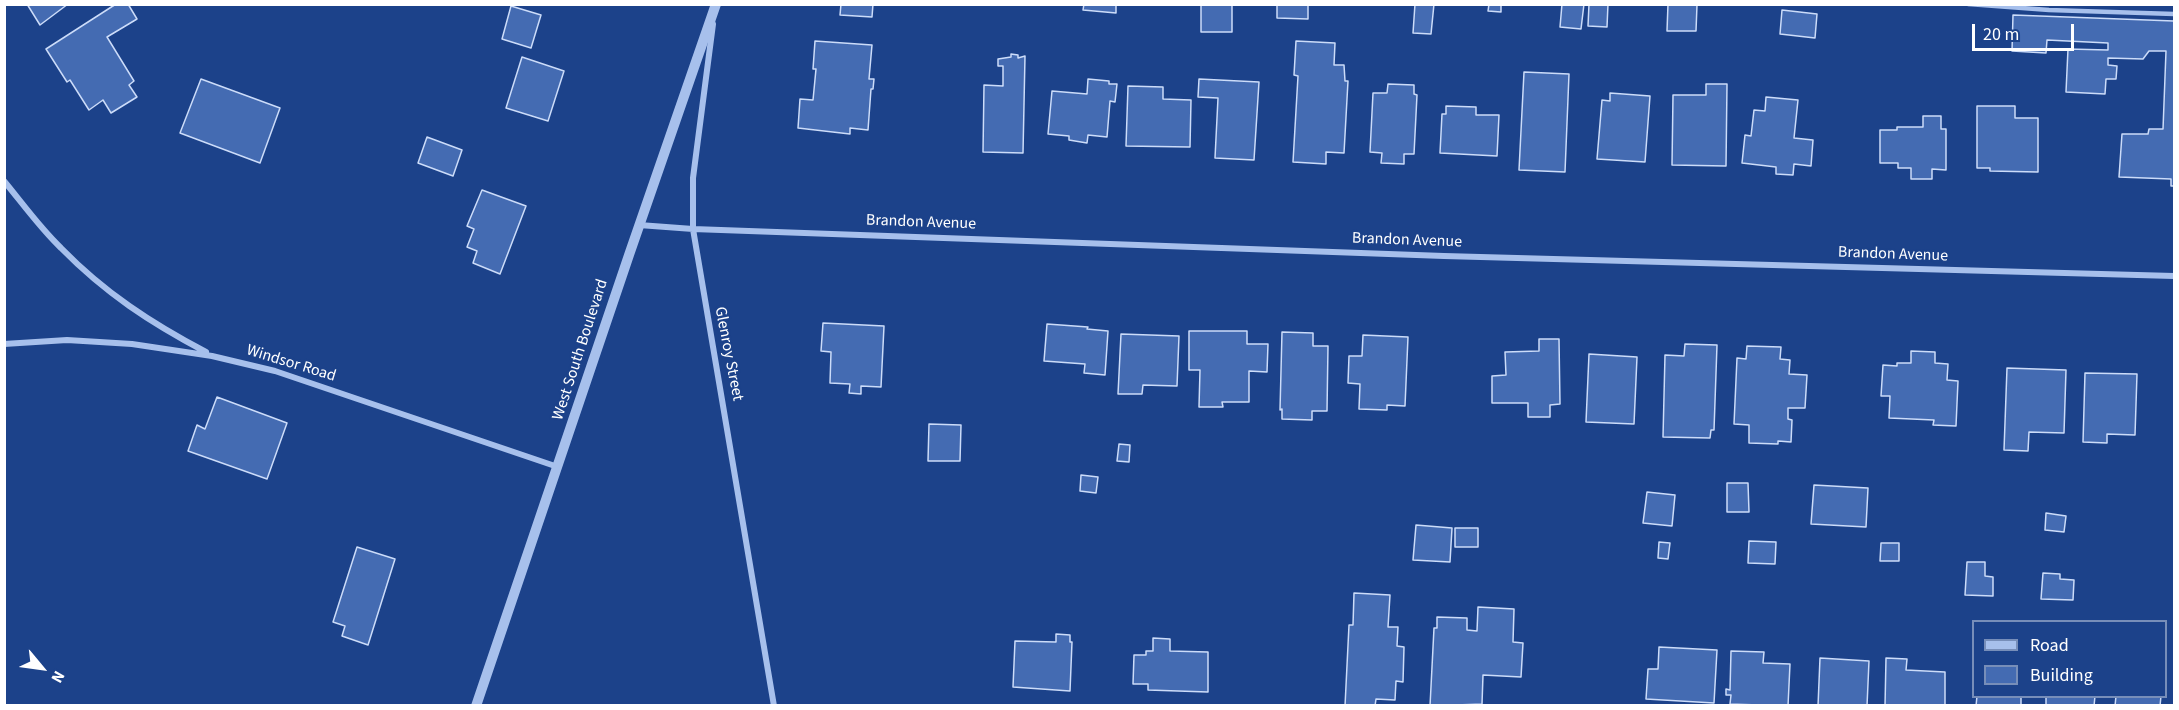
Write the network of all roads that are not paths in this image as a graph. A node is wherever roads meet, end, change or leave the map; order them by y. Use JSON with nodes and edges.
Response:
{"nodes":[{"id":1,"x":1968,"y":4,"type":"edge"},
{"id":2,"x":716,"y":5,"type":"edge"},
{"id":3,"x":2175,"y":14,"type":"edge"},
{"id":4,"x":4,"y":181,"type":"edge"},
{"id":5,"x":639,"y":225,"type":"junction"},
{"id":6,"x":693,"y":229,"type":"junction"},
{"id":7,"x":2175,"y":276,"type":"edge"},
{"id":8,"x":4,"y":344,"type":"edge"},
{"id":9,"x":212,"y":356,"type":"junction"},
{"id":10,"x":558,"y":467,"type":"junction"},
{"id":11,"x":476,"y":705,"type":"edge"},
{"id":12,"x":774,"y":705,"type":"edge"}],
"edges":[{"from":1,"to":3,"type":"lane"},
{"from":2,"to":5,"type":"street","name":"West South Boulevard"},
{"from":2,"to":6,"type":"street","name":"Glenroy Street"},
{"from":4,"to":9,"type":"street"},
{"from":5,"to":6,"type":"street","name":"Brandon Avenue"},
{"from":5,"to":10,"type":"street","name":"West South Boulevard"},
{"from":6,"to":7,"type":"street","name":"Brandon Avenue"},
{"from":6,"to":12,"type":"street","name":"Glenroy Street"},
{"from":8,"to":9,"type":"street","name":"Windsor Road"},
{"from":9,"to":10,"type":"street","name":"Windsor Road"},
{"from":10,"to":11,"type":"street","name":"West South Boulevard"}]}
